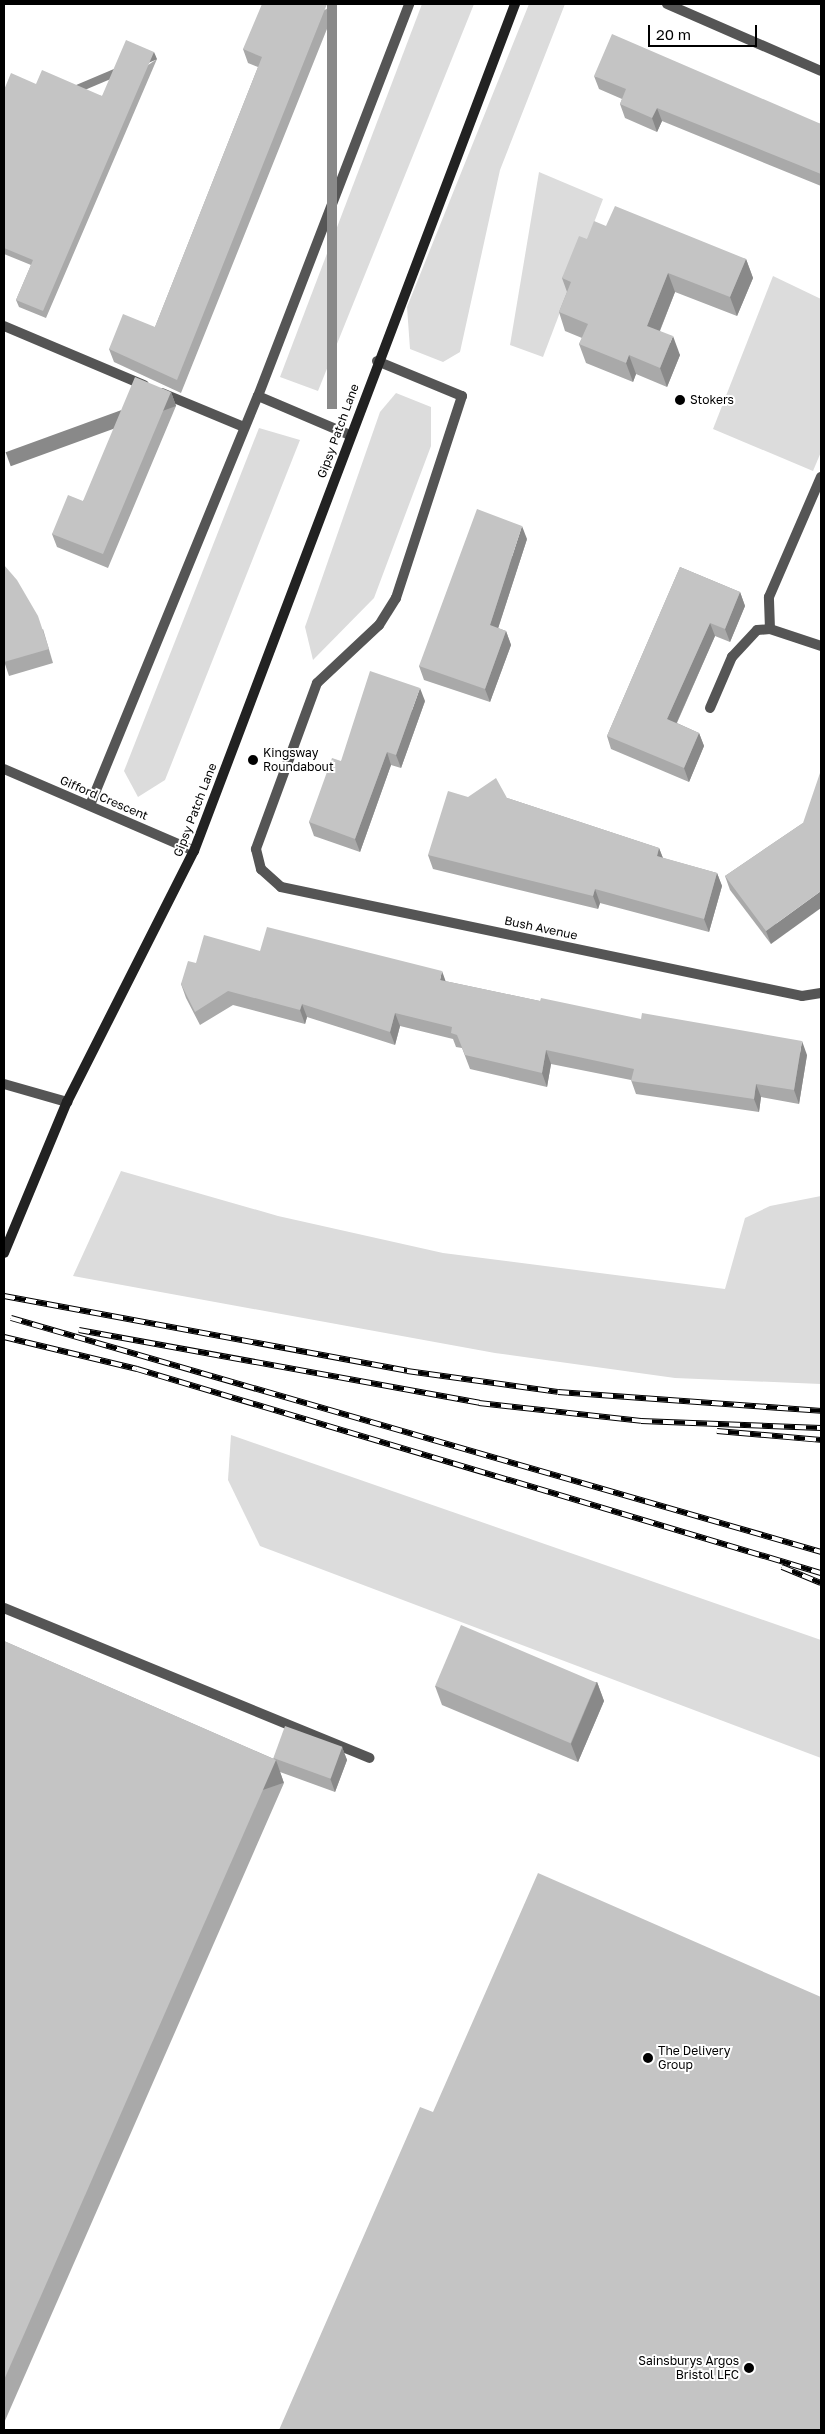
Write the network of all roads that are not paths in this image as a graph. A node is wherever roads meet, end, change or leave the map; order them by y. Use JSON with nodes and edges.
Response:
{"nodes":[{"id":1,"x":409,"y":4,"type":"edge"},
{"id":2,"x":515,"y":4,"type":"edge"},
{"id":3,"x":667,"y":4,"type":"edge"},
{"id":4,"x":821,"y":71,"type":"edge"},
{"id":5,"x":4,"y":326,"type":"edge"},
{"id":6,"x":377,"y":361,"type":"junction"},
{"id":7,"x":258,"y":396,"type":"junction"},
{"id":8,"x":244,"y":427,"type":"junction"},
{"id":9,"x":350,"y":435,"type":"junction"},
{"id":10,"x":821,"y":477,"type":"edge"},
{"id":11,"x":770,"y":629,"type":"junction"},
{"id":12,"x":821,"y":646,"type":"edge"},
{"id":13,"x":710,"y":708,"type":"dead end"},
{"id":14,"x":4,"y":769,"type":"edge"},
{"id":15,"x":90,"y":805,"type":"junction"},
{"id":16,"x":194,"y":851,"type":"junction"},
{"id":17,"x":821,"y":993,"type":"edge"},
{"id":18,"x":4,"y":1084,"type":"edge"},
{"id":19,"x":67,"y":1102,"type":"junction"},
{"id":20,"x":4,"y":1253,"type":"edge"},
{"id":21,"x":4,"y":1608,"type":"edge"},
{"id":22,"x":370,"y":1758,"type":"dead end"}],
"edges":[{"from":1,"to":7,"type":"street"},
{"from":2,"to":6,"type":"main road","name":"Gipsy Patch Lane"},
{"from":3,"to":4,"type":"street"},
{"from":5,"to":8,"type":"street"},
{"from":6,"to":9,"type":"main road","name":"Gipsy Patch Lane"},
{"from":6,"to":17,"type":"street","name":"Bush Avenue"},
{"from":7,"to":8,"type":"street"},
{"from":7,"to":9,"type":"street"},
{"from":8,"to":15,"type":"street"},
{"from":9,"to":16,"type":"main road","name":"Gipsy Patch Lane"},
{"from":10,"to":11,"type":"street"},
{"from":11,"to":12,"type":"street"},
{"from":11,"to":13,"type":"street"},
{"from":14,"to":15,"type":"street","name":"Gifford Crescent"},
{"from":15,"to":16,"type":"street","name":"Gifford Crescent"},
{"from":16,"to":19,"type":"main road","name":"Gipsy Patch Lane"},
{"from":18,"to":19,"type":"street"},
{"from":19,"to":20,"type":"main road","name":"Gipsy Patch Lane"},
{"from":21,"to":22,"type":"street"}]}
